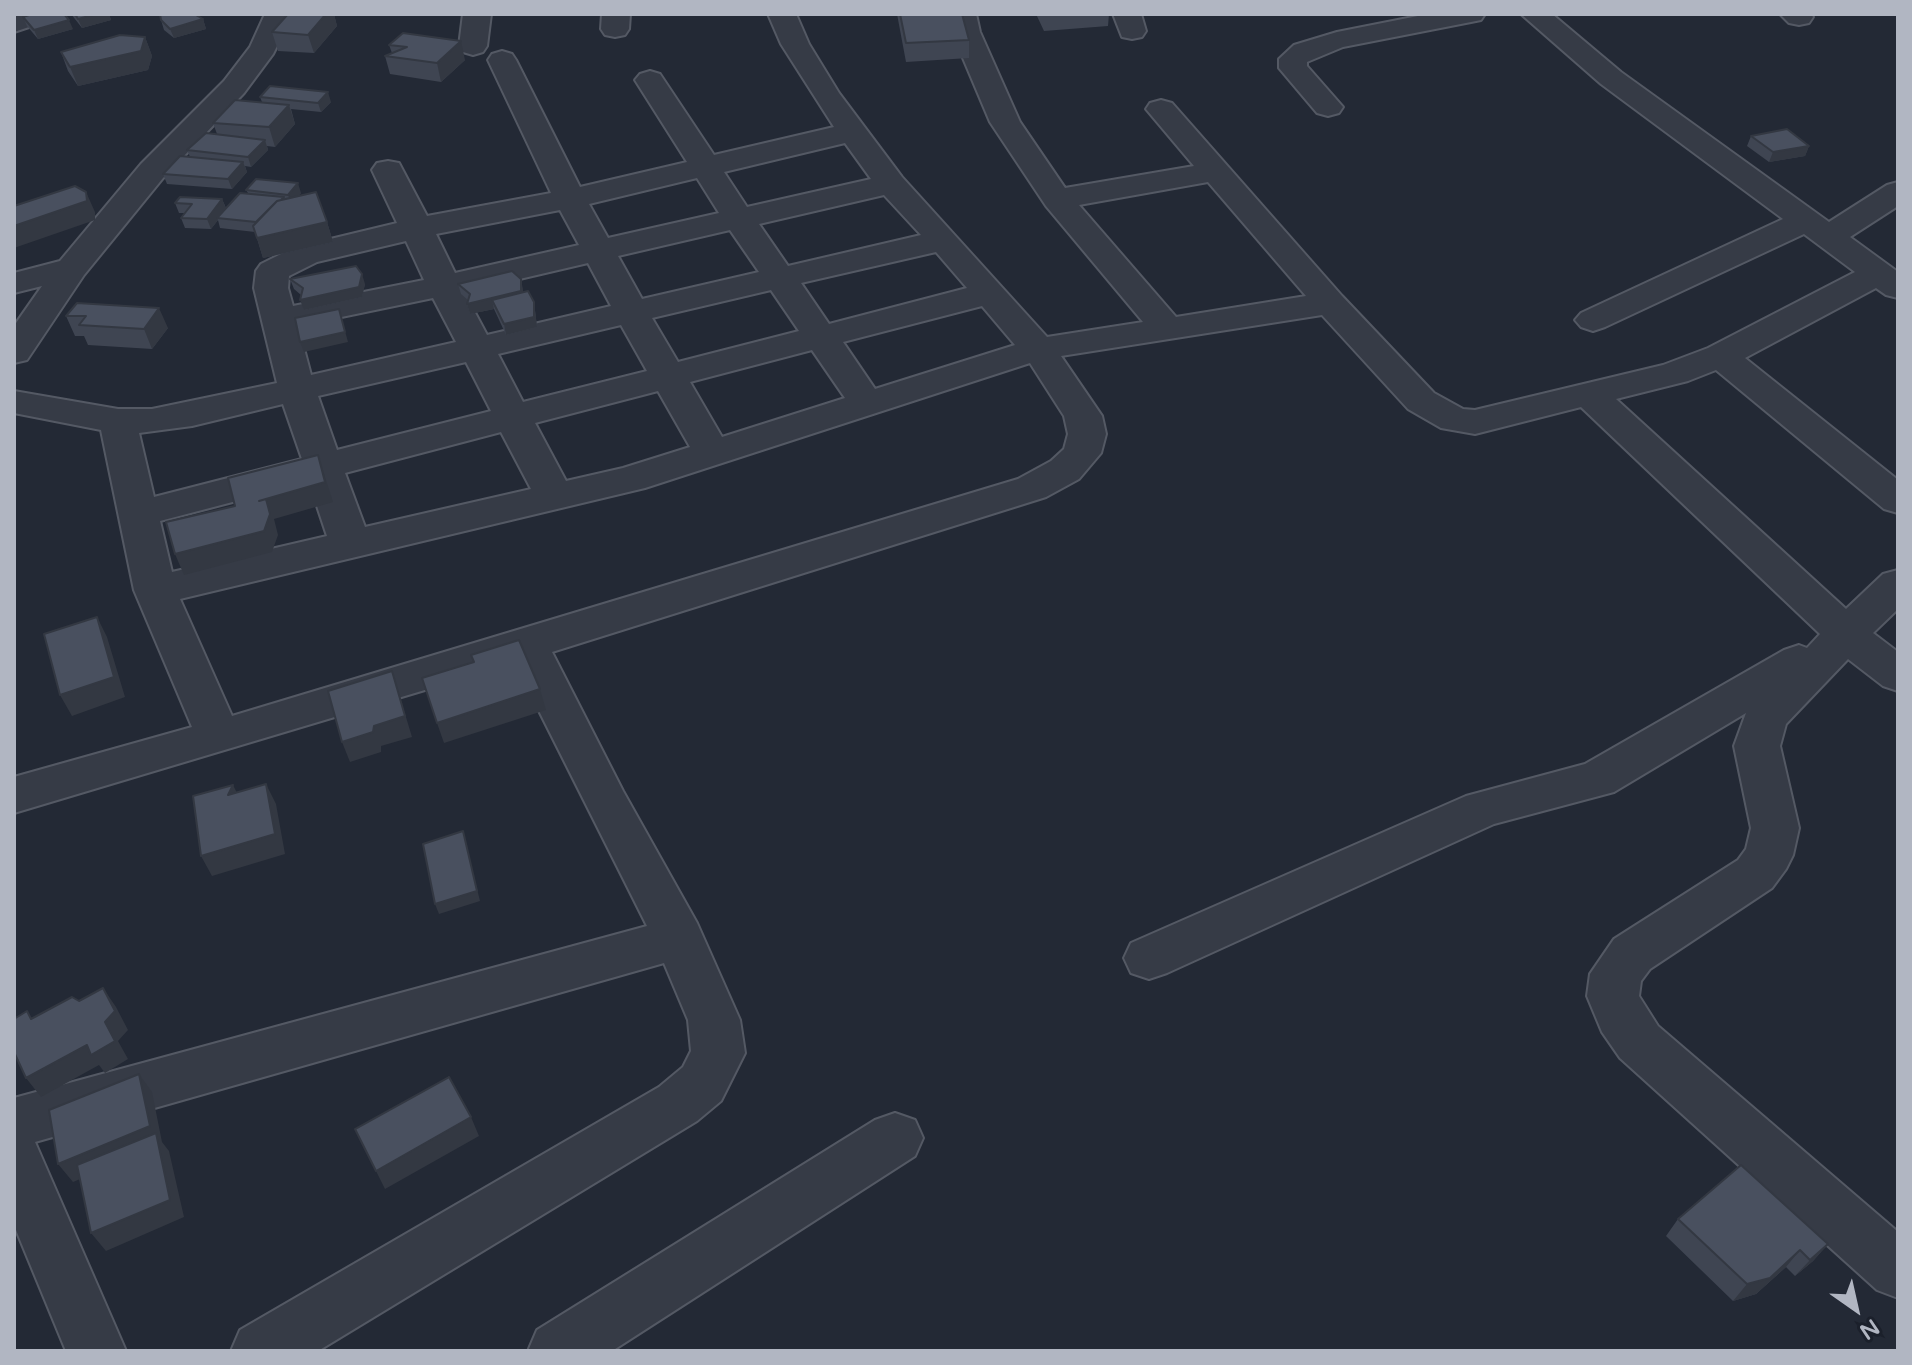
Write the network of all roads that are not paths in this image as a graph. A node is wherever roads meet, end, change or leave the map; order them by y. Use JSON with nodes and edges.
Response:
{"nodes":[{"id":1,"x":40,"y":14,"type":"edge"},
{"id":2,"x":279,"y":14,"type":"edge"},
{"id":3,"x":477,"y":14,"type":"edge"},
{"id":4,"x":782,"y":14,"type":"edge"},
{"id":5,"x":962,"y":14,"type":"edge"},
{"id":6,"x":1471,"y":14,"type":"edge"},
{"id":7,"x":1535,"y":14,"type":"edge"},
{"id":8,"x":14,"y":24,"type":"edge"},
{"id":9,"x":650,"y":80,"type":"dead end"},
{"id":10,"x":1328,"y":107,"type":"dead end"},
{"id":11,"x":1161,"y":109,"type":"dead end"},
{"id":12,"x":853,"y":132,"type":"junction"},
{"id":13,"x":706,"y":167,"type":"junction"},
{"id":14,"x":388,"y":170,"type":"dead end"},
{"id":15,"x":1214,"y":172,"type":"junction"},
{"id":16,"x":891,"y":184,"type":"junction"},
{"id":17,"x":1898,"y":192,"type":"edge"},
{"id":18,"x":573,"y":198,"type":"junction"},
{"id":19,"x":1057,"y":199,"type":"junction"},
{"id":20,"x":739,"y":219,"type":"junction"},
{"id":21,"x":417,"y":228,"type":"junction"},
{"id":22,"x":1819,"y":228,"type":"junction"},
{"id":23,"x":944,"y":240,"type":"junction"},
{"id":24,"x":601,"y":251,"type":"junction"},
{"id":25,"x":72,"y":268,"type":"junction"},
{"id":26,"x":781,"y":276,"type":"junction"},
{"id":27,"x":1888,"y":281,"type":"edge"},
{"id":28,"x":14,"y":283,"type":"edge"},
{"id":29,"x":444,"y":286,"type":"junction"},
{"id":30,"x":990,"y":293,"type":"junction"},
{"id":31,"x":1330,"y":303,"type":"junction"},
{"id":32,"x":632,"y":313,"type":"junction"},
{"id":33,"x":279,"y":319,"type":"junction"},
{"id":34,"x":1593,"y":320,"type":"dead end"},
{"id":35,"x":1166,"y":327,"type":"junction"},
{"id":36,"x":820,"y":336,"type":"junction"},
{"id":37,"x":476,"y":349,"type":"junction"},
{"id":38,"x":1038,"y":349,"type":"junction"},
{"id":39,"x":14,"y":352,"type":"edge"},
{"id":40,"x":1721,"y":356,"type":"junction"},
{"id":41,"x":669,"y":375,"type":"junction"},
{"id":42,"x":297,"y":390,"type":"junction"},
{"id":43,"x":1591,"y":396,"type":"junction"},
{"id":44,"x":14,"y":402,"type":"edge"},
{"id":45,"x":868,"y":405,"type":"junction"},
{"id":46,"x":512,"y":416,"type":"junction"},
{"id":47,"x":118,"y":421,"type":"junction"},
{"id":48,"x":712,"y":453,"type":"junction"},
{"id":49,"x":325,"y":464,"type":"junction"},
{"id":50,"x":555,"y":498,"type":"junction"},
{"id":51,"x":1898,"y":500,"type":"edge"},
{"id":52,"x":138,"y":514,"type":"junction"},
{"id":53,"x":351,"y":546,"type":"junction"},
{"id":54,"x":1898,"y":584,"type":"edge"},
{"id":55,"x":155,"y":590,"type":"junction"},
{"id":56,"x":1846,"y":634,"type":"junction"},
{"id":57,"x":527,"y":644,"type":"junction"},
{"id":58,"x":1898,"y":675,"type":"edge"},
{"id":59,"x":219,"y":737,"type":"junction"},
{"id":60,"x":14,"y":795,"type":"edge"},
{"id":61,"x":679,"y":938,"type":"junction"},
{"id":62,"x":1149,"y":958,"type":"dead end"},
{"id":63,"x":14,"y":1123,"type":"edge"},
{"id":64,"x":895,"y":1138,"type":"dead end"},
{"id":65,"x":14,"y":1158,"type":"edge"},
{"id":66,"x":1898,"y":1270,"type":"edge"},
{"id":67,"x":96,"y":1351,"type":"edge"},
{"id":68,"x":261,"y":1351,"type":"edge"},
{"id":69,"x":558,"y":1351,"type":"edge"}],
"edges":[{"from":1,"to":8,"type":"street"},
{"from":2,"to":25,"type":"street"},
{"from":3,"to":18,"type":"street"},
{"from":4,"to":12,"type":"street"},
{"from":5,"to":19,"type":"street"},
{"from":6,"to":10,"type":"street"},
{"from":7,"to":22,"type":"street"},
{"from":9,"to":13,"type":"street"},
{"from":11,"to":15,"type":"street"},
{"from":12,"to":13,"type":"street"},
{"from":12,"to":16,"type":"street"},
{"from":13,"to":18,"type":"street"},
{"from":13,"to":20,"type":"street"},
{"from":14,"to":21,"type":"street"},
{"from":15,"to":19,"type":"street"},
{"from":15,"to":31,"type":"street"},
{"from":16,"to":20,"type":"street"},
{"from":16,"to":23,"type":"street"},
{"from":17,"to":22,"type":"street"},
{"from":18,"to":21,"type":"street"},
{"from":18,"to":24,"type":"street"},
{"from":19,"to":35,"type":"street"},
{"from":20,"to":24,"type":"street"},
{"from":20,"to":26,"type":"street"},
{"from":21,"to":29,"type":"street"},
{"from":21,"to":33,"type":"street"},
{"from":22,"to":27,"type":"street"},
{"from":22,"to":34,"type":"street"},
{"from":23,"to":26,"type":"street"},
{"from":23,"to":30,"type":"street"},
{"from":24,"to":29,"type":"street"},
{"from":24,"to":32,"type":"street"},
{"from":25,"to":28,"type":"street"},
{"from":25,"to":39,"type":"street"},
{"from":26,"to":32,"type":"street"},
{"from":26,"to":36,"type":"street"},
{"from":27,"to":40,"type":"street"},
{"from":29,"to":33,"type":"street"},
{"from":29,"to":37,"type":"street"},
{"from":30,"to":36,"type":"street"},
{"from":30,"to":38,"type":"street"},
{"from":31,"to":35,"type":"street"},
{"from":31,"to":43,"type":"street"},
{"from":32,"to":37,"type":"street"},
{"from":32,"to":41,"type":"street"},
{"from":33,"to":42,"type":"street"},
{"from":35,"to":38,"type":"street"},
{"from":36,"to":41,"type":"street"},
{"from":36,"to":45,"type":"street"},
{"from":37,"to":42,"type":"street"},
{"from":37,"to":46,"type":"street"},
{"from":38,"to":45,"type":"street"},
{"from":38,"to":57,"type":"street"},
{"from":40,"to":43,"type":"street"},
{"from":40,"to":51,"type":"street"},
{"from":41,"to":46,"type":"street"},
{"from":41,"to":48,"type":"street"},
{"from":42,"to":47,"type":"street"},
{"from":42,"to":49,"type":"street"},
{"from":43,"to":56,"type":"street"},
{"from":44,"to":47,"type":"street"},
{"from":45,"to":48,"type":"street"},
{"from":46,"to":49,"type":"street"},
{"from":46,"to":50,"type":"street"},
{"from":47,"to":52,"type":"street"},
{"from":48,"to":50,"type":"street"},
{"from":49,"to":52,"type":"street"},
{"from":49,"to":53,"type":"street"},
{"from":50,"to":53,"type":"street"},
{"from":52,"to":55,"type":"street"},
{"from":53,"to":55,"type":"street"},
{"from":54,"to":56,"type":"street"},
{"from":55,"to":59,"type":"street"},
{"from":56,"to":58,"type":"street"},
{"from":56,"to":62,"type":"street"},
{"from":56,"to":66,"type":"street"},
{"from":57,"to":59,"type":"street"},
{"from":57,"to":61,"type":"street"},
{"from":59,"to":60,"type":"street"},
{"from":61,"to":63,"type":"street"},
{"from":61,"to":68,"type":"street"},
{"from":64,"to":69,"type":"street"},
{"from":65,"to":67,"type":"street"}]}
